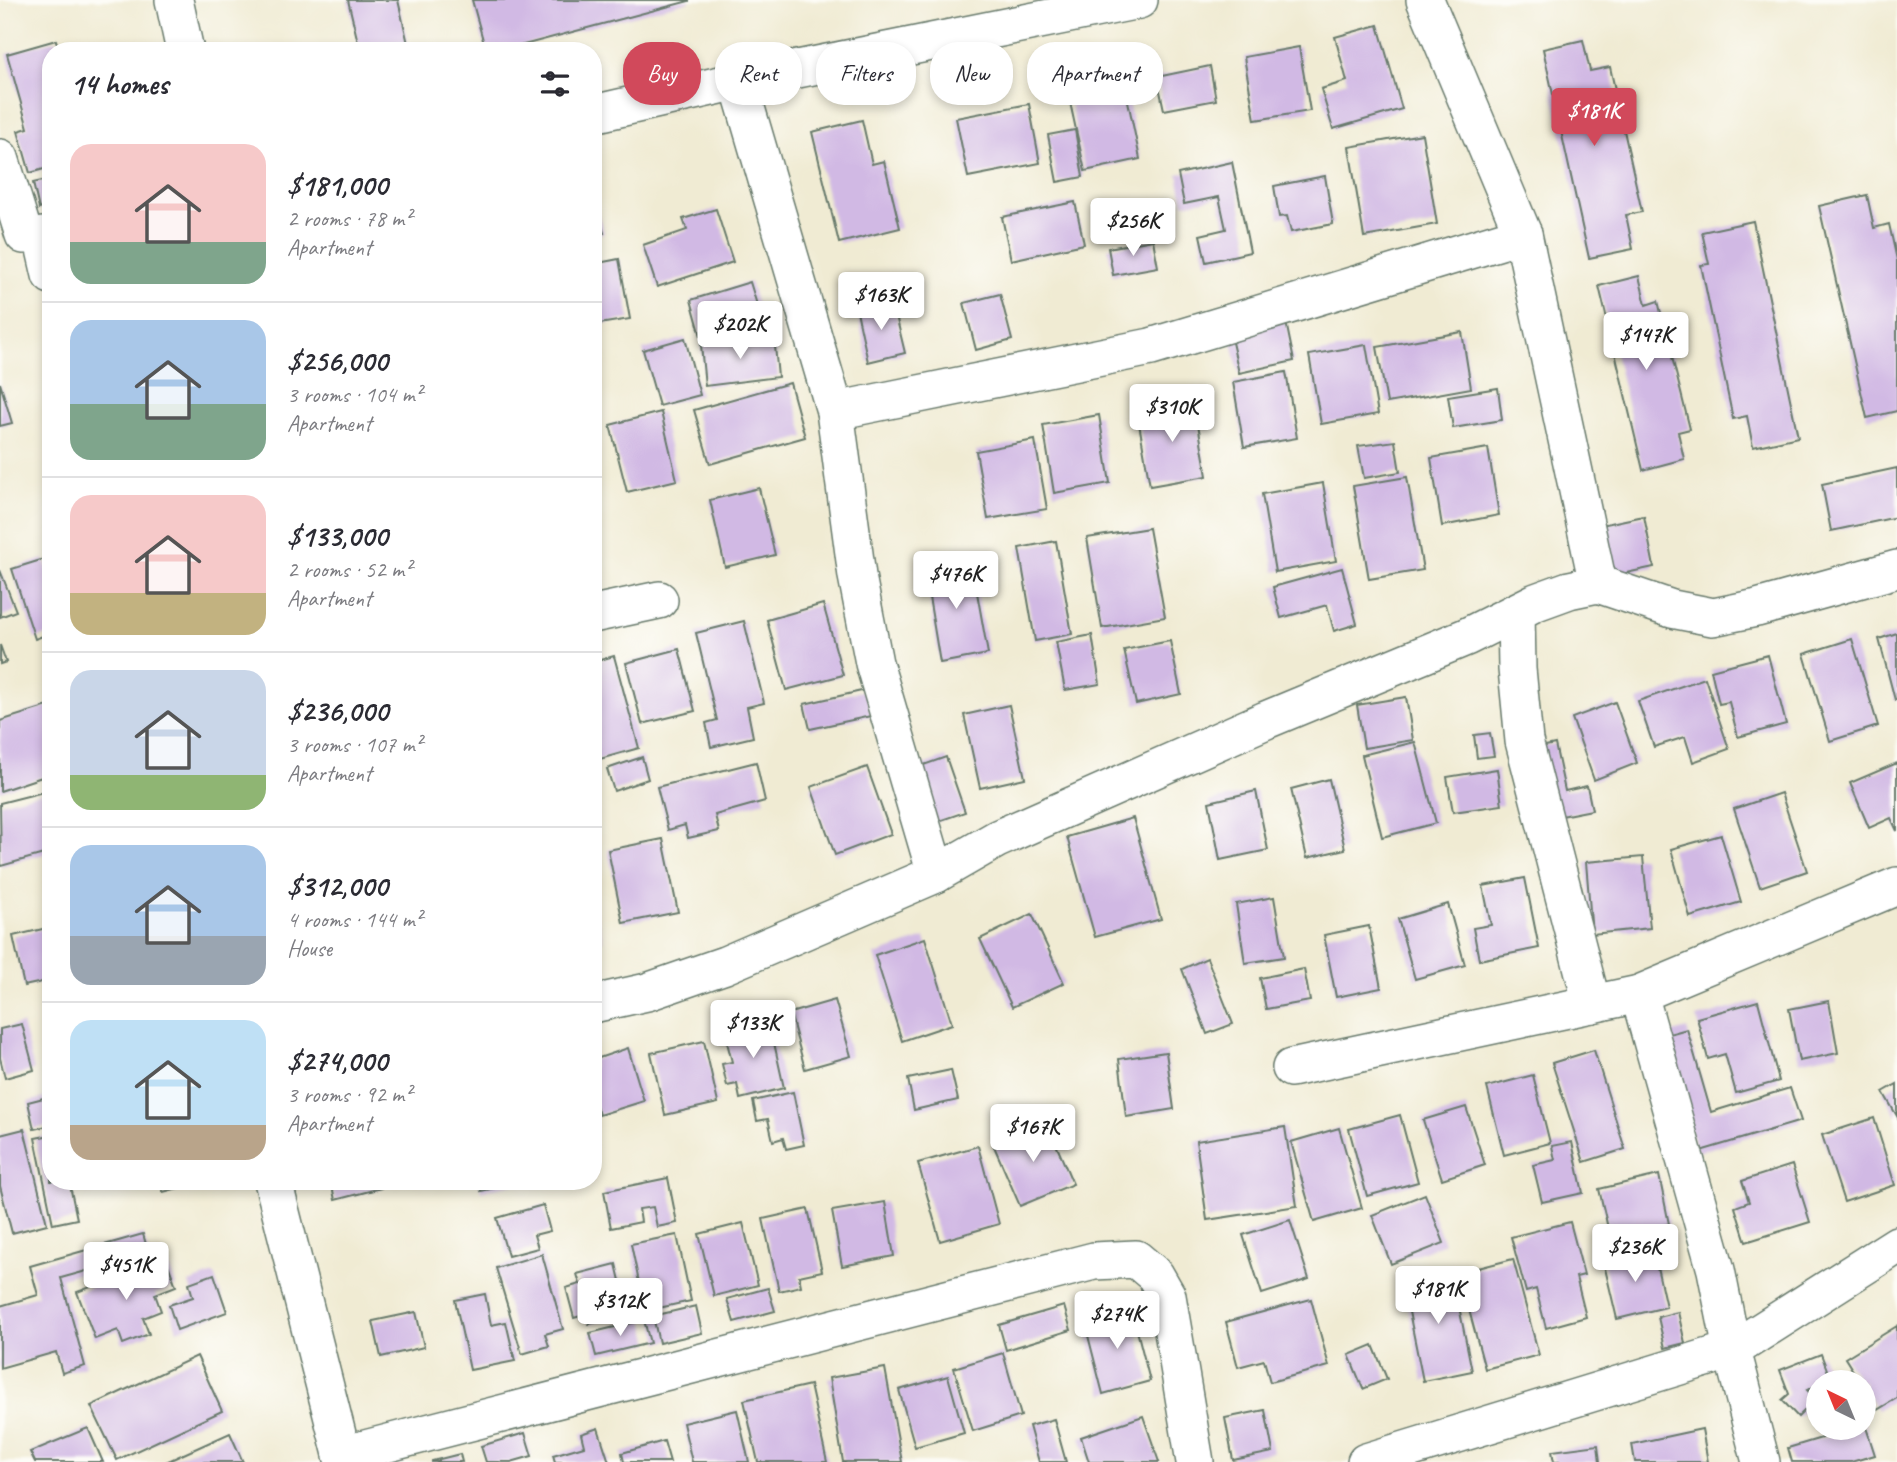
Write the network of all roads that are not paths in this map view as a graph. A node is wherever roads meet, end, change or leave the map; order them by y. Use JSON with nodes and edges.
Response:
{"nodes":[{"id":1,"x":174,"y":0,"type":"edge"},
{"id":2,"x":1139,"y":0,"type":"edge"},
{"id":3,"x":1425,"y":0,"type":"edge"},
{"id":4,"x":183,"y":42,"type":"edge"},
{"id":5,"x":802,"y":68,"type":"edge"},
{"id":6,"x":715,"y":86,"type":"edge"},
{"id":7,"x":745,"y":105,"type":"edge"},
{"id":8,"x":602,"y":112,"type":"edge"},
{"id":9,"x":0,"y":158,"type":"edge"},
{"id":10,"x":1523,"y":234,"type":"junction"},
{"id":11,"x":29,"y":236,"type":"edge"},
{"id":12,"x":42,"y":259,"type":"edge"},
{"id":13,"x":835,"y":411,"type":"junction"},
{"id":14,"x":1897,"y":569,"type":"edge"},
{"id":15,"x":1598,"y":584,"type":"junction"},
{"id":16,"x":659,"y":600,"type":"dead end"},
{"id":17,"x":602,"y":612,"type":"edge"},
{"id":18,"x":1516,"y":612,"type":"junction"},
{"id":19,"x":936,"y":874,"type":"junction"},
{"id":20,"x":1897,"y":886,"type":"edge"},
{"id":21,"x":1639,"y":994,"type":"junction"},
{"id":22,"x":602,"y":1002,"type":"edge"},
{"id":23,"x":1592,"y":1004,"type":"junction"},
{"id":24,"x":1291,"y":1068,"type":"dead end"},
{"id":25,"x":275,"y":1190,"type":"edge"},
{"id":26,"x":1897,"y":1245,"type":"edge"},
{"id":27,"x":1732,"y":1350,"type":"junction"},
{"id":28,"x":343,"y":1458,"type":"edge"},
{"id":29,"x":1195,"y":1462,"type":"edge"},
{"id":30,"x":1366,"y":1462,"type":"edge"},
{"id":31,"x":1761,"y":1462,"type":"edge"}],
"edges":[{"from":1,"to":4,"type":"street"},
{"from":2,"to":5,"type":"street"},
{"from":3,"to":10,"type":"street"},
{"from":6,"to":8,"type":"street"},
{"from":7,"to":13,"type":"street"},
{"from":9,"to":11,"type":"street"},
{"from":10,"to":13,"type":"street"},
{"from":10,"to":15,"type":"street"},
{"from":11,"to":12,"type":"street"},
{"from":13,"to":19,"type":"street"},
{"from":14,"to":15,"type":"street"},
{"from":15,"to":18,"type":"street"},
{"from":16,"to":17,"type":"street"},
{"from":18,"to":19,"type":"street"},
{"from":18,"to":23,"type":"street"},
{"from":19,"to":22,"type":"street"},
{"from":20,"to":21,"type":"street"},
{"from":21,"to":23,"type":"street"},
{"from":21,"to":27,"type":"street"},
{"from":23,"to":24,"type":"street"},
{"from":25,"to":28,"type":"street"},
{"from":26,"to":27,"type":"street"},
{"from":27,"to":30,"type":"street"},
{"from":27,"to":31,"type":"street"},
{"from":28,"to":29,"type":"street"}]}
